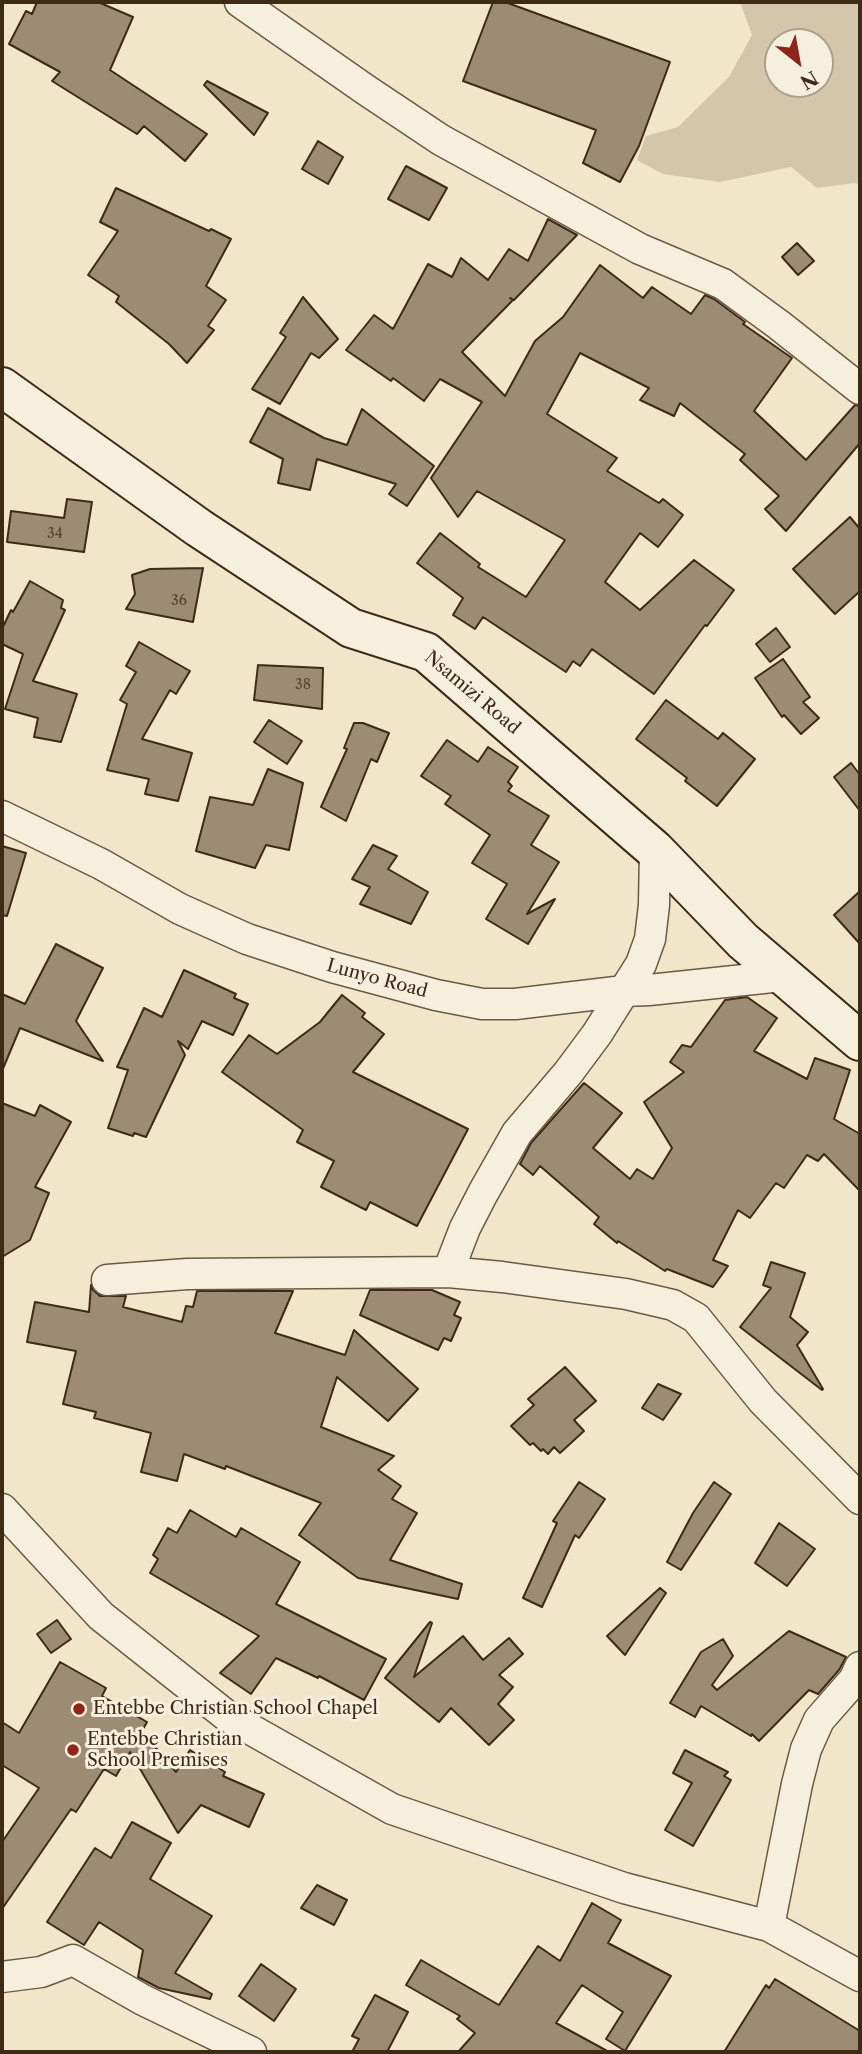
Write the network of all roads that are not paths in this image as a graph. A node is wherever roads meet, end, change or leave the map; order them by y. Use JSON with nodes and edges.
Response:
{"nodes":[{"id":1,"x":240,"y":2,"type":"edge"},
{"id":2,"x":2,"y":387,"type":"edge"},
{"id":3,"x":860,"y":389,"type":"edge"},
{"id":4,"x":2,"y":816,"type":"edge"},
{"id":5,"x":655,"y":850,"type":"junction"},
{"id":6,"x":782,"y":976,"type":"junction"},
{"id":7,"x":624,"y":991,"type":"junction"},
{"id":8,"x":860,"y":1041,"type":"edge"},
{"id":9,"x":448,"y":1272,"type":"junction"},
{"id":10,"x":107,"y":1280,"type":"dead end"},
{"id":11,"x":860,"y":1499,"type":"edge"},
{"id":12,"x":2,"y":1509,"type":"edge"},
{"id":13,"x":860,"y":1667,"type":"edge"},
{"id":14,"x":769,"y":1926,"type":"junction"},
{"id":15,"x":860,"y":1976,"type":"edge"},
{"id":16,"x":2,"y":1978,"type":"edge"},
{"id":17,"x":251,"y":2052,"type":"edge"}],
"edges":[{"from":1,"to":3,"type":"street"},
{"from":2,"to":5,"type":"street","name":"Nsamizi Road"},
{"from":4,"to":7,"type":"street","name":"Lunyo Road"},
{"from":5,"to":6,"type":"street","name":"Nsamizi Road"},
{"from":5,"to":7,"type":"street"},
{"from":6,"to":7,"type":"street","name":"Lunyo Road"},
{"from":6,"to":8,"type":"street","name":"Nsamizi Road"},
{"from":7,"to":9,"type":"street"},
{"from":9,"to":10,"type":"street"},
{"from":9,"to":11,"type":"street"},
{"from":12,"to":14,"type":"street"},
{"from":13,"to":14,"type":"street"},
{"from":14,"to":15,"type":"street"},
{"from":16,"to":17,"type":"street"}]}
